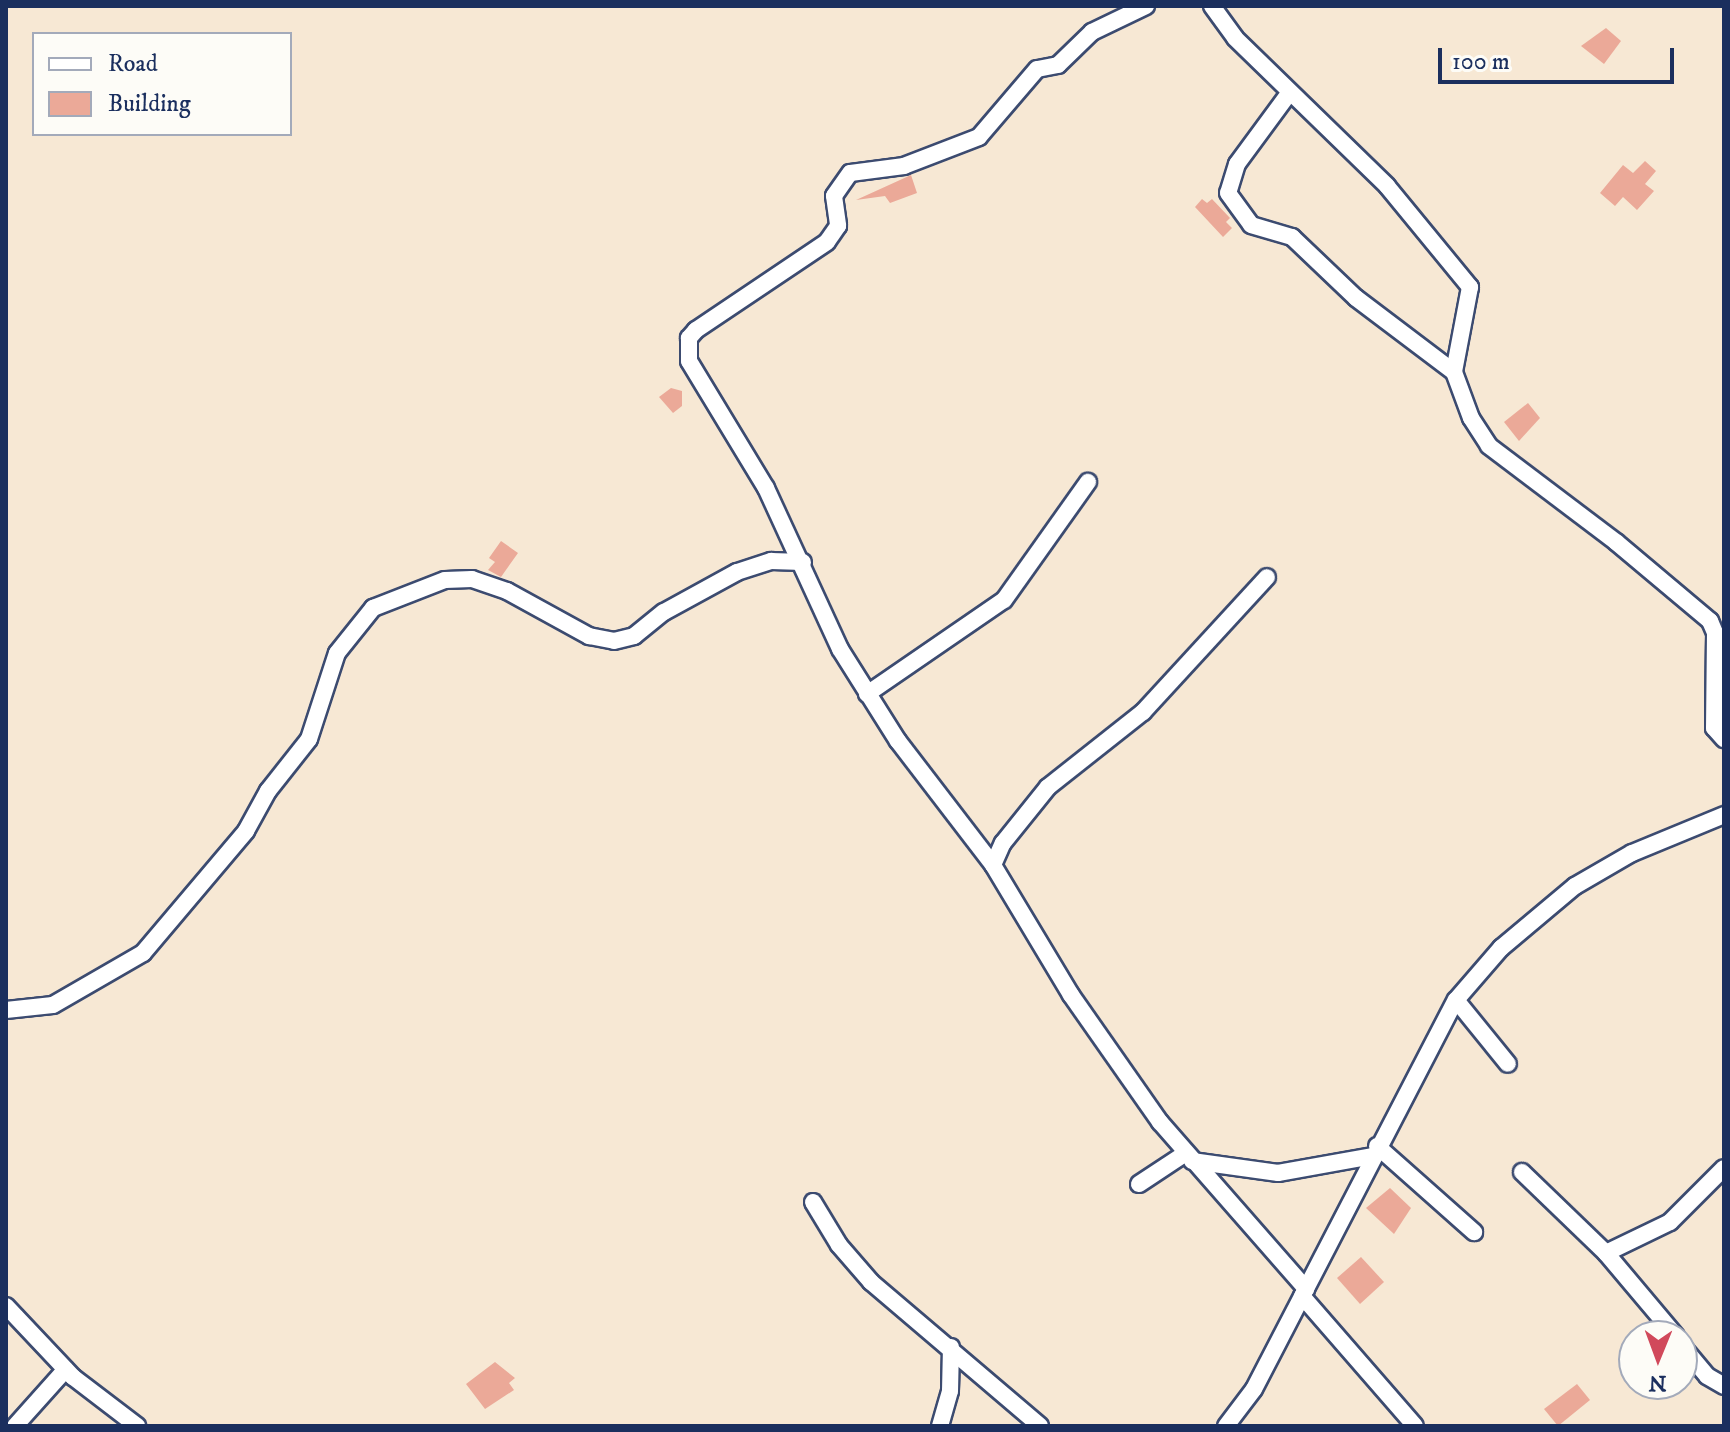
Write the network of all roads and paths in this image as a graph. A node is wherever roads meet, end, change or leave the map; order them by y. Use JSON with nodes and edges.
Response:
{"nodes":[{"id":1,"x":1146,"y":6,"type":"edge"},
{"id":2,"x":1216,"y":7,"type":"edge"},
{"id":3,"x":1290,"y":92,"type":"junction"},
{"id":4,"x":1454,"y":372,"type":"junction"},
{"id":5,"x":1088,"y":482,"type":"dead end"},
{"id":6,"x":803,"y":562,"type":"junction"},
{"id":7,"x":1267,"y":577,"type":"dead end"},
{"id":8,"x":867,"y":694,"type":"junction"},
{"id":9,"x":1724,"y":739,"type":"edge"},
{"id":10,"x":1724,"y":815,"type":"edge"},
{"id":11,"x":993,"y":865,"type":"junction"},
{"id":12,"x":1456,"y":1000,"type":"junction"},
{"id":13,"x":6,"y":1010,"type":"edge"},
{"id":14,"x":1508,"y":1064,"type":"dead end"},
{"id":15,"x":1375,"y":1151,"type":"junction"},
{"id":16,"x":1189,"y":1157,"type":"junction"},
{"id":17,"x":1724,"y":1168,"type":"edge"},
{"id":18,"x":1522,"y":1172,"type":"dead end"},
{"id":19,"x":1139,"y":1184,"type":"dead end"},
{"id":20,"x":813,"y":1202,"type":"dead end"},
{"id":21,"x":1474,"y":1232,"type":"dead end"},
{"id":22,"x":1606,"y":1253,"type":"junction"},
{"id":23,"x":1304,"y":1292,"type":"junction"},
{"id":24,"x":6,"y":1306,"type":"edge"},
{"id":25,"x":1663,"y":1320,"type":"edge"},
{"id":26,"x":951,"y":1347,"type":"junction"},
{"id":27,"x":1698,"y":1365,"type":"edge"},
{"id":28,"x":66,"y":1369,"type":"junction"},
{"id":29,"x":1724,"y":1386,"type":"edge"},
{"id":30,"x":15,"y":1426,"type":"edge"},
{"id":31,"x":137,"y":1426,"type":"edge"},
{"id":32,"x":940,"y":1426,"type":"edge"},
{"id":33,"x":1040,"y":1426,"type":"edge"},
{"id":34,"x":1226,"y":1426,"type":"edge"},
{"id":35,"x":1415,"y":1426,"type":"edge"}],
"edges":[{"from":1,"to":6,"type":"street"},
{"from":2,"to":3,"type":"street"},
{"from":3,"to":4,"type":"street"},
{"from":3,"to":4,"type":"street"},
{"from":4,"to":9,"type":"street"},
{"from":5,"to":8,"type":"street"},
{"from":6,"to":8,"type":"street"},
{"from":6,"to":13,"type":"street"},
{"from":7,"to":11,"type":"street"},
{"from":8,"to":11,"type":"street"},
{"from":10,"to":12,"type":"street"},
{"from":11,"to":16,"type":"street"},
{"from":12,"to":14,"type":"street"},
{"from":12,"to":15,"type":"street"},
{"from":15,"to":16,"type":"street"},
{"from":15,"to":21,"type":"street"},
{"from":15,"to":23,"type":"street"},
{"from":16,"to":19,"type":"street"},
{"from":16,"to":23,"type":"street"},
{"from":17,"to":22,"type":"street"},
{"from":18,"to":22,"type":"street"},
{"from":20,"to":26,"type":"street"},
{"from":22,"to":25,"type":"street"},
{"from":23,"to":34,"type":"street"},
{"from":23,"to":35,"type":"street"},
{"from":24,"to":28,"type":"street"},
{"from":26,"to":32,"type":"street"},
{"from":26,"to":33,"type":"street"},
{"from":27,"to":29,"type":"street"},
{"from":28,"to":30,"type":"street"},
{"from":28,"to":31,"type":"street"}]}
